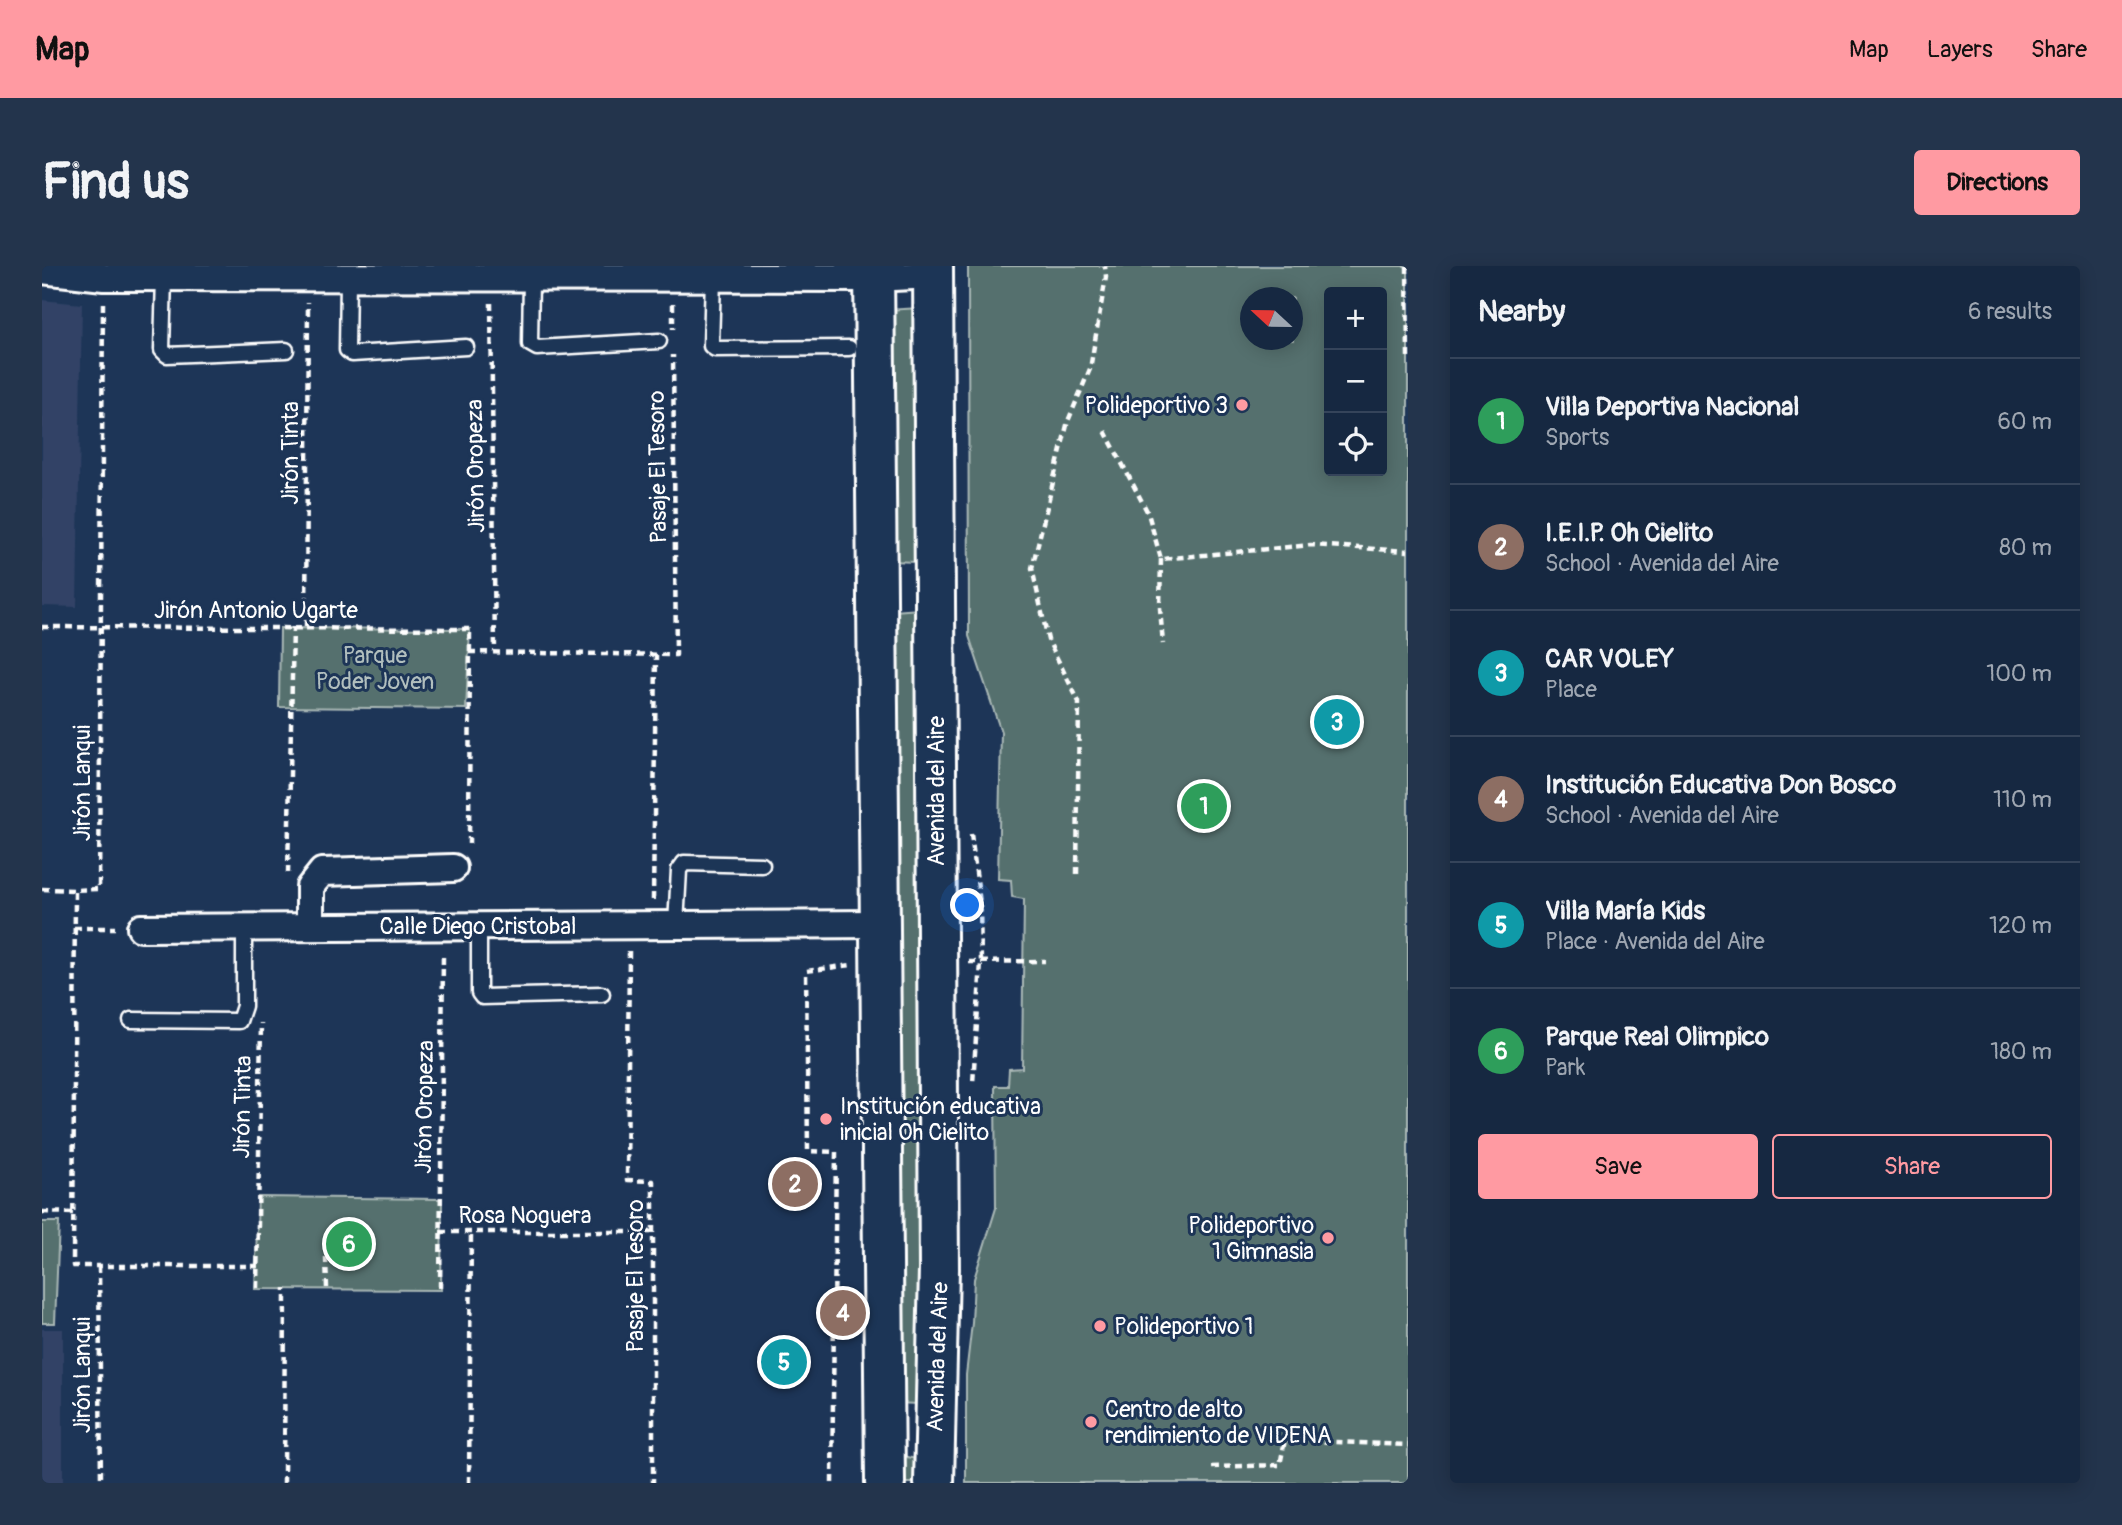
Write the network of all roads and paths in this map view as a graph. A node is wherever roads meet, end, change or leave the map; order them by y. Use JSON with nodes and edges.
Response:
{"nodes":[{"id":1,"x":1105,"y":266,"type":"edge"},
{"id":2,"x":1407,"y":266,"type":"edge"},
{"id":3,"x":42,"y":270,"type":"edge"},
{"id":4,"x":932,"y":271,"type":"edge"},
{"id":5,"x":258,"y":272,"type":"edge"},
{"id":6,"x":874,"y":272,"type":"edge"},
{"id":7,"x":104,"y":277,"type":"junction"},
{"id":8,"x":164,"y":277,"type":"junction"},
{"id":9,"x":1408,"y":277,"type":"edge"},
{"id":10,"x":673,"y":278,"type":"junction"},
{"id":11,"x":713,"y":278,"type":"junction"},
{"id":12,"x":308,"y":279,"type":"junction"},
{"id":13,"x":348,"y":279,"type":"junction"},
{"id":14,"x":490,"y":279,"type":"junction"},
{"id":15,"x":531,"y":279,"type":"junction"},
{"id":16,"x":673,"y":334,"type":"dead end"},
{"id":17,"x":659,"y":341,"type":"dead end"},
{"id":18,"x":466,"y":346,"type":"dead end"},
{"id":19,"x":673,"y":348,"type":"dead end"},
{"id":20,"x":849,"y":348,"type":"dead end"},
{"id":21,"x":286,"y":350,"type":"dead end"},
{"id":22,"x":1408,"y":357,"type":"edge"},
{"id":23,"x":1105,"y":431,"type":"dead end"},
{"id":24,"x":1408,"y":551,"type":"edge"},
{"id":25,"x":1161,"y":559,"type":"junction"},
{"id":26,"x":935,"y":590,"type":"junction"},
{"id":27,"x":878,"y":591,"type":"junction"},
{"id":28,"x":42,"y":627,"type":"edge"},
{"id":29,"x":100,"y":627,"type":"junction"},
{"id":30,"x":293,"y":627,"type":"junction"},
{"id":31,"x":306,"y":627,"type":"junction"},
{"id":32,"x":1163,"y":644,"type":"dead end"},
{"id":33,"x":469,"y":652,"type":"junction"},
{"id":34,"x":495,"y":652,"type":"junction"},
{"id":35,"x":656,"y":654,"type":"junction"},
{"id":36,"x":461,"y":863,"type":"joint"},
{"id":37,"x":762,"y":865,"type":"dead end"},
{"id":38,"x":1077,"y":874,"type":"dead end"},
{"id":39,"x":42,"y":889,"type":"edge"},
{"id":40,"x":75,"y":890,"type":"junction"},
{"id":41,"x":652,"y":925,"type":"junction"},
{"id":42,"x":444,"y":926,"type":"junction"},
{"id":43,"x":479,"y":926,"type":"junction"},
{"id":44,"x":244,"y":927,"type":"junction"},
{"id":45,"x":298,"y":927,"type":"junction"},
{"id":46,"x":74,"y":928,"type":"junction"},
{"id":47,"x":141,"y":928,"type":"joint"},
{"id":48,"x":881,"y":942,"type":"junction"},
{"id":49,"x":936,"y":960,"type":"junction"},
{"id":50,"x":1045,"y":961,"type":"dead end"},
{"id":51,"x":602,"y":994,"type":"dead end"},
{"id":52,"x":131,"y":1020,"type":"dead end"},
{"id":53,"x":261,"y":1022,"type":"dead end"},
{"id":54,"x":42,"y":1212,"type":"edge"},
{"id":55,"x":73,"y":1213,"type":"junction"},
{"id":56,"x":440,"y":1232,"type":"junction"},
{"id":57,"x":471,"y":1232,"type":"junction"},
{"id":58,"x":653,"y":1232,"type":"junction"},
{"id":59,"x":326,"y":1257,"type":"dead end"},
{"id":60,"x":99,"y":1266,"type":"junction"},
{"id":61,"x":258,"y":1266,"type":"junction"},
{"id":62,"x":257,"y":1288,"type":"dead end"},
{"id":63,"x":285,"y":1288,"type":"dead end"},
{"id":64,"x":327,"y":1288,"type":"dead end"},
{"id":65,"x":440,"y":1288,"type":"dead end"},
{"id":66,"x":934,"y":1434,"type":"junction"},
{"id":67,"x":885,"y":1436,"type":"junction"},
{"id":68,"x":1408,"y":1445,"type":"edge"},
{"id":69,"x":1212,"y":1467,"type":"dead end"},
{"id":70,"x":100,"y":1483,"type":"edge"},
{"id":71,"x":285,"y":1483,"type":"edge"},
{"id":72,"x":469,"y":1483,"type":"edge"},
{"id":73,"x":653,"y":1483,"type":"edge"},
{"id":74,"x":832,"y":1483,"type":"edge"},
{"id":75,"x":885,"y":1483,"type":"edge"},
{"id":76,"x":934,"y":1483,"type":"edge"}],
"edges":[{"from":1,"to":38,"type":"path"},
{"from":2,"to":9,"type":"path"},
{"from":3,"to":7,"type":"street"},
{"from":4,"to":6,"type":"street"},
{"from":4,"to":26,"type":"main road","name":"Avenida del Aire"},
{"from":5,"to":8,"type":"street"},
{"from":5,"to":12,"type":"street"},
{"from":6,"to":11,"type":"street"},
{"from":6,"to":27,"type":"main road"},
{"from":7,"to":8,"type":"street"},
{"from":7,"to":29,"type":"path","name":"Jirón Lanqui"},
{"from":8,"to":21,"type":"lane"},
{"from":9,"to":22,"type":"path"},
{"from":10,"to":11,"type":"street"},
{"from":10,"to":15,"type":"street"},
{"from":10,"to":16,"type":"path"},
{"from":11,"to":20,"type":"lane"},
{"from":12,"to":13,"type":"street"},
{"from":12,"to":31,"type":"path","name":"Jirón Tinta"},
{"from":13,"to":14,"type":"street"},
{"from":13,"to":18,"type":"lane"},
{"from":14,"to":15,"type":"street"},
{"from":14,"to":34,"type":"path","name":"Jirón Oropeza"},
{"from":15,"to":17,"type":"lane"},
{"from":19,"to":35,"type":"path","name":"Pasaje El Tesoro"},
{"from":23,"to":25,"type":"path"},
{"from":24,"to":25,"type":"path"},
{"from":25,"to":32,"type":"path"},
{"from":26,"to":27,"type":"main road"},
{"from":26,"to":49,"type":"main road","name":"Avenida del Aire"},
{"from":27,"to":48,"type":"main road"},
{"from":28,"to":29,"type":"path","name":"Jirón Antonio Ugarte"},
{"from":29,"to":30,"type":"path","name":"Jirón Antonio Ugarte"},
{"from":29,"to":40,"type":"path","name":"Jirón Lanqui"},
{"from":30,"to":31,"type":"path","name":"Jirón Antonio Ugarte"},
{"from":30,"to":45,"type":"path"},
{"from":31,"to":33,"type":"path","name":"Jirón Antonio Ugarte"},
{"from":33,"to":34,"type":"path"},
{"from":33,"to":36,"type":"path"},
{"from":34,"to":35,"type":"path"},
{"from":35,"to":41,"type":"path","name":"Pasaje El Tesoro"},
{"from":36,"to":45,"type":"street"},
{"from":37,"to":41,"type":"lane"},
{"from":39,"to":40,"type":"path"},
{"from":40,"to":46,"type":"path"},
{"from":41,"to":43,"type":"street","name":"Calle Diego Cristobal"},
{"from":41,"to":48,"type":"street","name":"Calle Diego Cristobal"},
{"from":41,"to":58,"type":"path","name":"Pasaje El Tesoro"},
{"from":42,"to":43,"type":"street","name":"Calle Diego Cristobal"},
{"from":42,"to":45,"type":"street","name":"Calle Diego Cristobal"},
{"from":42,"to":56,"type":"path","name":"Jirón Oropeza"},
{"from":43,"to":51,"type":"lane"},
{"from":44,"to":45,"type":"street","name":"Calle Diego Cristobal"},
{"from":44,"to":47,"type":"street","name":"Calle Diego Cristobal"},
{"from":44,"to":52,"type":"lane"},
{"from":46,"to":47,"type":"path"},
{"from":46,"to":55,"type":"path"},
{"from":48,"to":67,"type":"main road"},
{"from":48,"to":74,"type":"path"},
{"from":49,"to":50,"type":"path"},
{"from":49,"to":66,"type":"main road","name":"Avenida del Aire"},
{"from":53,"to":61,"type":"path","name":"Jirón Tinta"},
{"from":54,"to":55,"type":"path"},
{"from":55,"to":60,"type":"path"},
{"from":56,"to":57,"type":"path","name":"Rosa Noguera"},
{"from":56,"to":65,"type":"path","name":"Jirón Oropeza"},
{"from":57,"to":58,"type":"path","name":"Rosa Noguera"},
{"from":57,"to":72,"type":"path"},
{"from":58,"to":73,"type":"path","name":"Pasaje El Tesoro"},
{"from":59,"to":64,"type":"path"},
{"from":60,"to":61,"type":"path"},
{"from":60,"to":70,"type":"path","name":"Jirón Lanqui"},
{"from":61,"to":62,"type":"path","name":"Jirón Tinta"},
{"from":63,"to":71,"type":"path"},
{"from":66,"to":67,"type":"main road"},
{"from":66,"to":76,"type":"main road","name":"Avenida del Aire"},
{"from":67,"to":75,"type":"main road"},
{"from":68,"to":69,"type":"path"}]}
